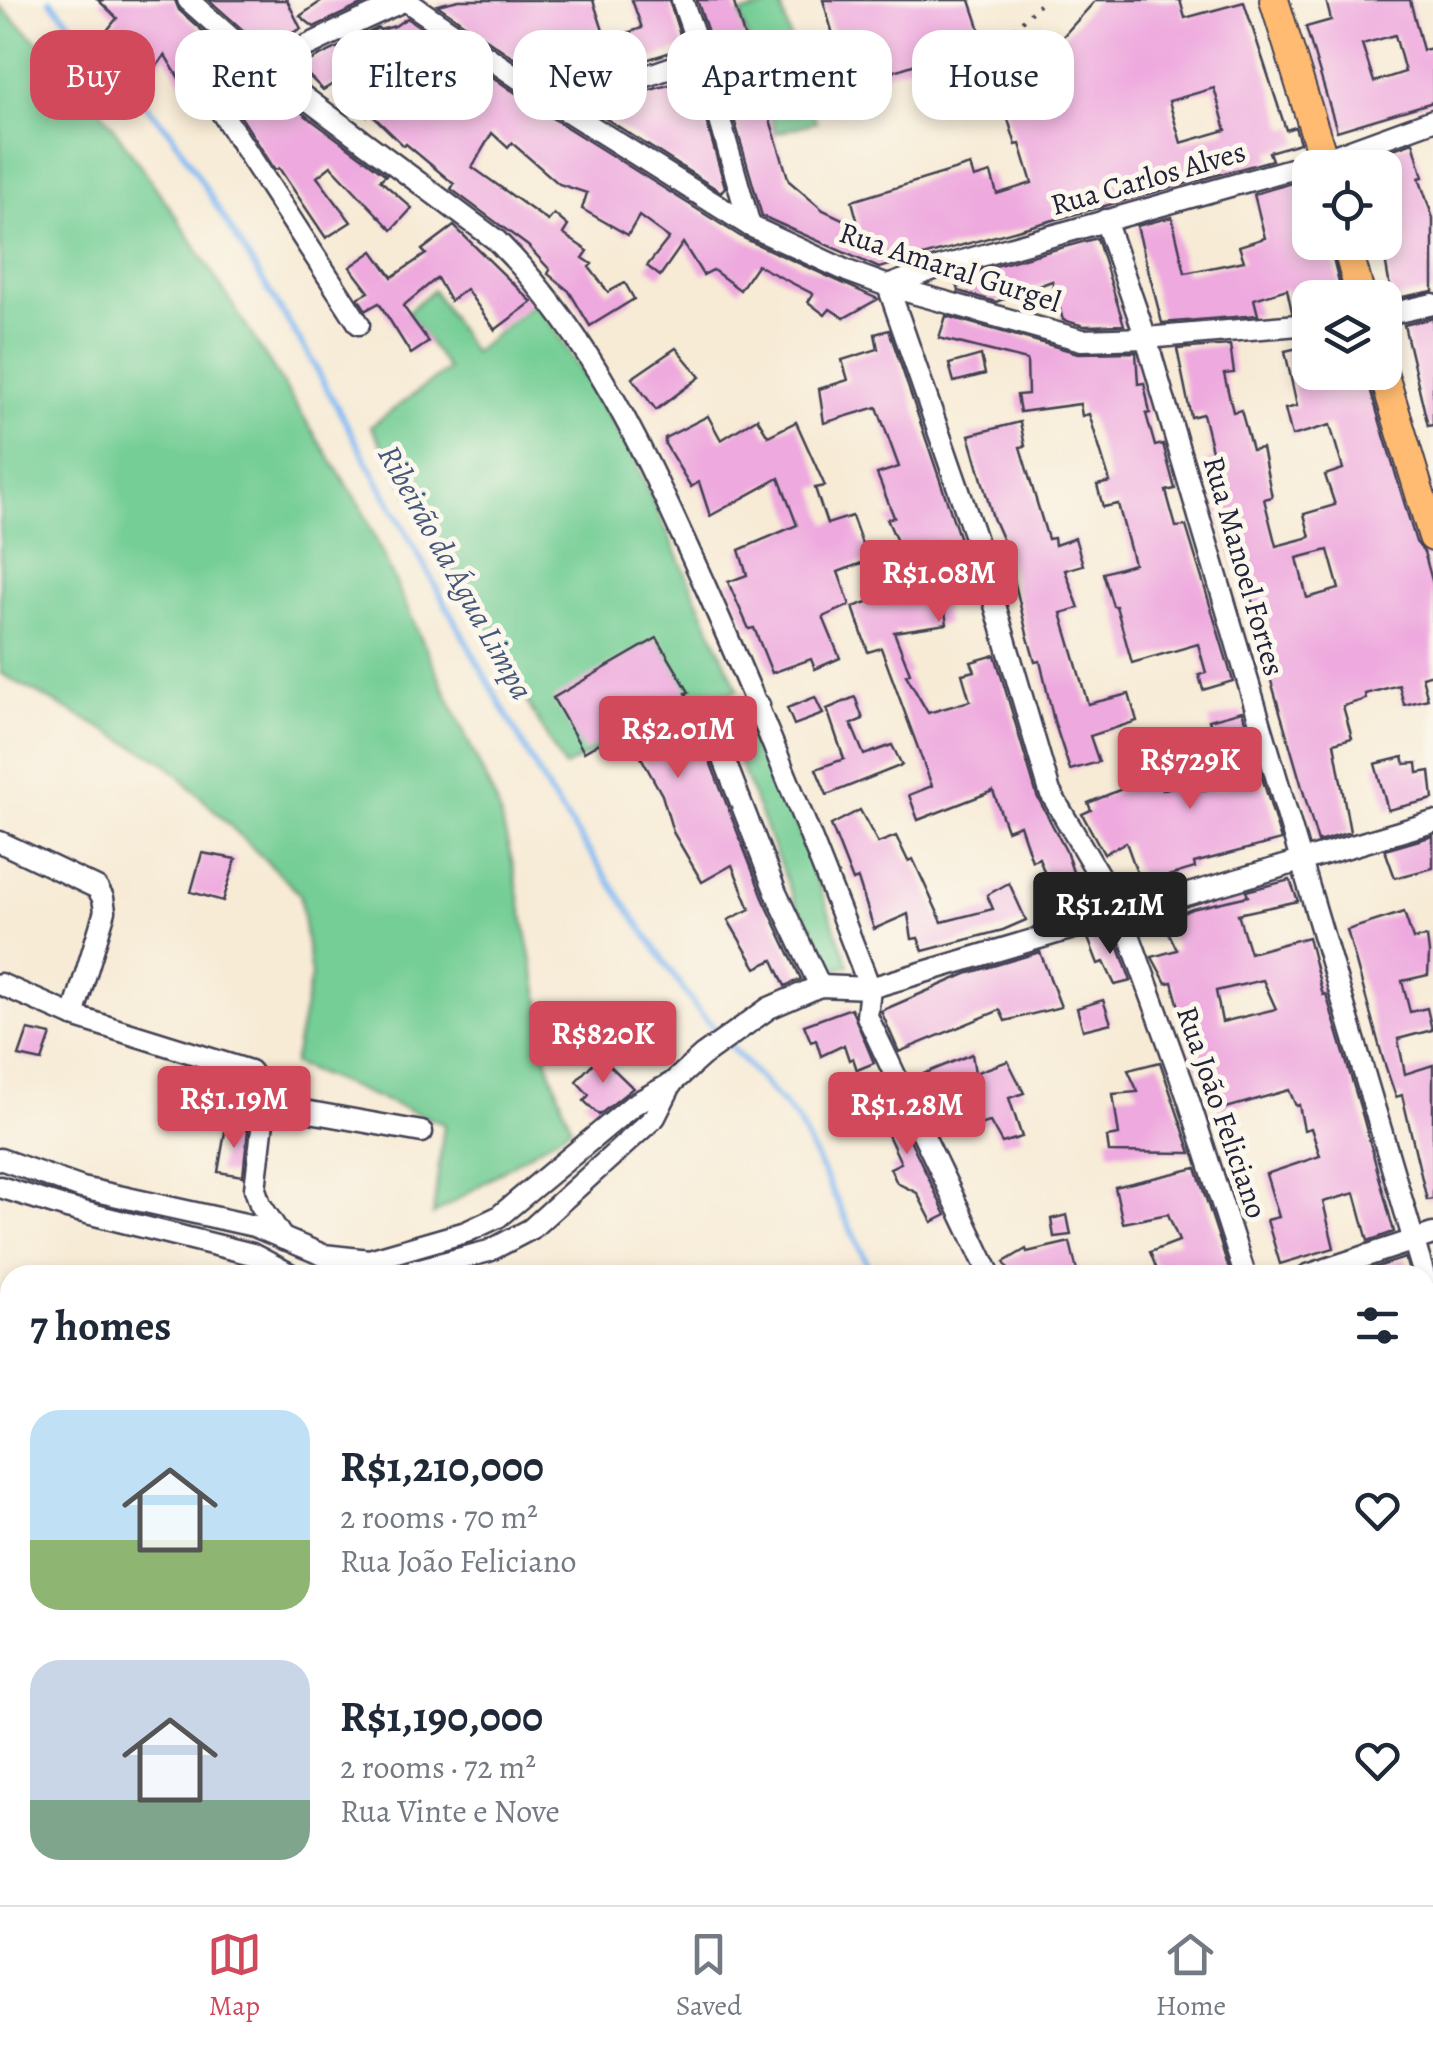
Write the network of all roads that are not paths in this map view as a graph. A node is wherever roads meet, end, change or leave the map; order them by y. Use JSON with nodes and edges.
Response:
{"nodes":[{"id":1,"x":188,"y":0,"type":"edge"},
{"id":2,"x":405,"y":0,"type":"edge"},
{"id":3,"x":682,"y":0,"type":"edge"},
{"id":4,"x":1274,"y":0,"type":"edge"},
{"id":5,"x":222,"y":30,"type":"edge"},
{"id":6,"x":693,"y":30,"type":"edge"},
{"id":7,"x":312,"y":45,"type":"edge"},
{"id":8,"x":513,"y":74,"type":"edge"},
{"id":9,"x":312,"y":103,"type":"edge"},
{"id":10,"x":226,"y":120,"type":"edge"},
{"id":11,"x":581,"y":120,"type":"edge"},
{"id":12,"x":720,"y":120,"type":"edge"},
{"id":13,"x":1433,"y":120,"type":"edge"},
{"id":14,"x":1320,"y":150,"type":"edge"},
{"id":15,"x":1359,"y":150,"type":"edge"},
{"id":16,"x":1292,"y":172,"type":"edge"},
{"id":17,"x":1105,"y":220,"type":"junction"},
{"id":18,"x":750,"y":226,"type":"junction"},
{"id":19,"x":888,"y":286,"type":"junction"},
{"id":20,"x":1433,"y":304,"type":"edge"},
{"id":21,"x":1402,"y":310,"type":"edge"},
{"id":22,"x":359,"y":324,"type":"dead end"},
{"id":23,"x":1292,"y":326,"type":"edge"},
{"id":24,"x":1146,"y":338,"type":"junction"},
{"id":25,"x":1388,"y":390,"type":"edge"},
{"id":26,"x":1433,"y":537,"type":"edge"},
{"id":27,"x":759,"y":705,"type":"junction"},
{"id":28,"x":1433,"y":822,"type":"edge"},
{"id":29,"x":0,"y":842,"type":"edge"},
{"id":30,"x":1300,"y":863,"type":"junction"},
{"id":31,"x":1122,"y":915,"type":"junction"},
{"id":32,"x":0,"y":984,"type":"edge"},
{"id":33,"x":820,"y":986,"type":"junction"},
{"id":34,"x":870,"y":988,"type":"junction"},
{"id":35,"x":73,"y":1016,"type":"junction"},
{"id":36,"x":672,"y":1083,"type":"junction"},
{"id":37,"x":265,"y":1104,"type":"junction"},
{"id":38,"x":422,"y":1132,"type":"dead end"},
{"id":39,"x":0,"y":1159,"type":"edge"},
{"id":40,"x":0,"y":1187,"type":"edge"},
{"id":41,"x":1424,"y":1237,"type":"edge"},
{"id":42,"x":284,"y":1239,"type":"junction"},
{"id":43,"x":272,"y":1265,"type":"edge"},
{"id":44,"x":289,"y":1265,"type":"edge"},
{"id":45,"x":436,"y":1265,"type":"edge"},
{"id":46,"x":985,"y":1265,"type":"edge"},
{"id":47,"x":1242,"y":1265,"type":"edge"},
{"id":48,"x":1339,"y":1265,"type":"edge"},
{"id":49,"x":1424,"y":1265,"type":"edge"}],
"edges":[{"from":1,"to":5,"type":"street"},
{"from":2,"to":7,"type":"street"},
{"from":2,"to":8,"type":"street","name":"Rua Amaral Gurgel"},
{"from":3,"to":6,"type":"street"},
{"from":4,"to":14,"type":"main road"},
{"from":9,"to":27,"type":"street"},
{"from":10,"to":22,"type":"street"},
{"from":11,"to":18,"type":"street","name":"Rua Amaral Gurgel"},
{"from":12,"to":18,"type":"street"},
{"from":13,"to":15,"type":"street","name":"Rua Carlos Alves"},
{"from":16,"to":17,"type":"street","name":"Rua Carlos Alves"},
{"from":17,"to":19,"type":"street","name":"Rua Carlos Alves"},
{"from":17,"to":24,"type":"street","name":"Rua Manoel Fortes"},
{"from":18,"to":19,"type":"street","name":"Rua Amaral Gurgel"},
{"from":19,"to":24,"type":"street","name":"Rua Amaral Gurgel"},
{"from":19,"to":31,"type":"street","name":"Rua João Feliciano"},
{"from":20,"to":21,"type":"street"},
{"from":23,"to":24,"type":"street","name":"Rua Amaral Gurgel"},
{"from":24,"to":30,"type":"street","name":"Rua Manoel Fortes"},
{"from":25,"to":26,"type":"main road"},
{"from":27,"to":33,"type":"street"},
{"from":27,"to":34,"type":"street"},
{"from":28,"to":30,"type":"street"},
{"from":29,"to":35,"type":"street"},
{"from":30,"to":31,"type":"street"},
{"from":30,"to":41,"type":"street","name":"Rua Manoel Fortes"},
{"from":31,"to":34,"type":"street"},
{"from":31,"to":47,"type":"street","name":"Rua João Feliciano"},
{"from":32,"to":35,"type":"street"},
{"from":33,"to":34,"type":"street"},
{"from":33,"to":36,"type":"street"},
{"from":34,"to":46,"type":"street"},
{"from":35,"to":37,"type":"street"},
{"from":36,"to":42,"type":"street"},
{"from":36,"to":45,"type":"street"},
{"from":37,"to":38,"type":"street"},
{"from":37,"to":42,"type":"street"},
{"from":39,"to":42,"type":"street"},
{"from":40,"to":43,"type":"street"},
{"from":41,"to":48,"type":"street"},
{"from":41,"to":49,"type":"street","name":"Rua Manoel Fortes"},
{"from":42,"to":44,"type":"street"}]}
